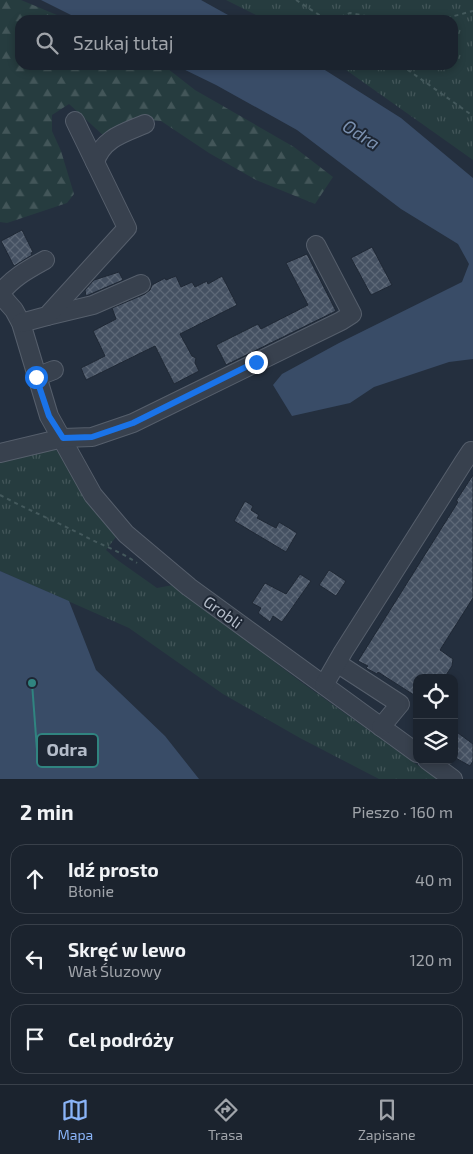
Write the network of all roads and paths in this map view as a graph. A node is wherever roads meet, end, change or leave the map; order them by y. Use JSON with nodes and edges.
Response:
{"nodes":[{"id":1,"x":296,"y":0,"type":"edge"},
{"id":2,"x":473,"y":11,"type":"edge"},
{"id":3,"x":319,"y":15,"type":"edge"},
{"id":4,"x":345,"y":15,"type":"edge"},
{"id":5,"x":360,"y":15,"type":"edge"},
{"id":6,"x":458,"y":15,"type":"edge"},
{"id":7,"x":407,"y":70,"type":"edge"},
{"id":8,"x":473,"y":116,"type":"edge"},
{"id":9,"x":75,"y":121,"type":"dead end"},
{"id":10,"x":145,"y":124,"type":"dead end"},
{"id":11,"x":94,"y":162,"type":"junction"},
{"id":12,"x":316,"y":245,"type":"dead end"},
{"id":13,"x":45,"y":260,"type":"dead end"},
{"id":14,"x":142,"y":284,"type":"dead end"},
{"id":15,"x":0,"y":294,"type":"edge"},
{"id":16,"x":47,"y":316,"type":"junction"},
{"id":17,"x":20,"y":323,"type":"junction"},
{"id":18,"x":54,"y":370,"type":"dead end"},
{"id":19,"x":36,"y":377,"type":"junction"},
{"id":20,"x":63,"y":438,"type":"junction"},
{"id":21,"x":473,"y":452,"type":"edge"},
{"id":22,"x":0,"y":453,"type":"edge"},
{"id":23,"x":0,"y":495,"type":"edge"},
{"id":24,"x":143,"y":568,"type":"dead end"},
{"id":25,"x":337,"y":663,"type":"junction"},
{"id":26,"x":324,"y":685,"type":"junction"},
{"id":27,"x":381,"y":727,"type":"junction"},
{"id":28,"x":413,"y":750,"type":"edge"},
{"id":29,"x":432,"y":764,"type":"edge"},
{"id":30,"x":453,"y":779,"type":"edge"}],
"edges":[{"from":1,"to":3,"type":"path"},
{"from":2,"to":6,"type":"path"},
{"from":4,"to":5,"type":"path"},
{"from":7,"to":8,"type":"path"},
{"from":9,"to":11,"type":"street"},
{"from":10,"to":11,"type":"street"},
{"from":11,"to":16,"type":"street"},
{"from":12,"to":20,"type":"street"},
{"from":13,"to":15,"type":"street"},
{"from":14,"to":16,"type":"street"},
{"from":15,"to":17,"type":"street","name":"Grobli"},
{"from":16,"to":17,"type":"street"},
{"from":17,"to":19,"type":"street","name":"Grobli"},
{"from":18,"to":19,"type":"street"},
{"from":19,"to":20,"type":"street","name":"Grobli"},
{"from":20,"to":22,"type":"street"},
{"from":20,"to":26,"type":"street","name":"Grobli"},
{"from":21,"to":25,"type":"street"},
{"from":23,"to":24,"type":"path"},
{"from":25,"to":26,"type":"street"},
{"from":25,"to":27,"type":"street"},
{"from":26,"to":27,"type":"street","name":"Grobli"},
{"from":27,"to":28,"type":"street","name":"Grobli"},
{"from":29,"to":30,"type":"street"}]}
